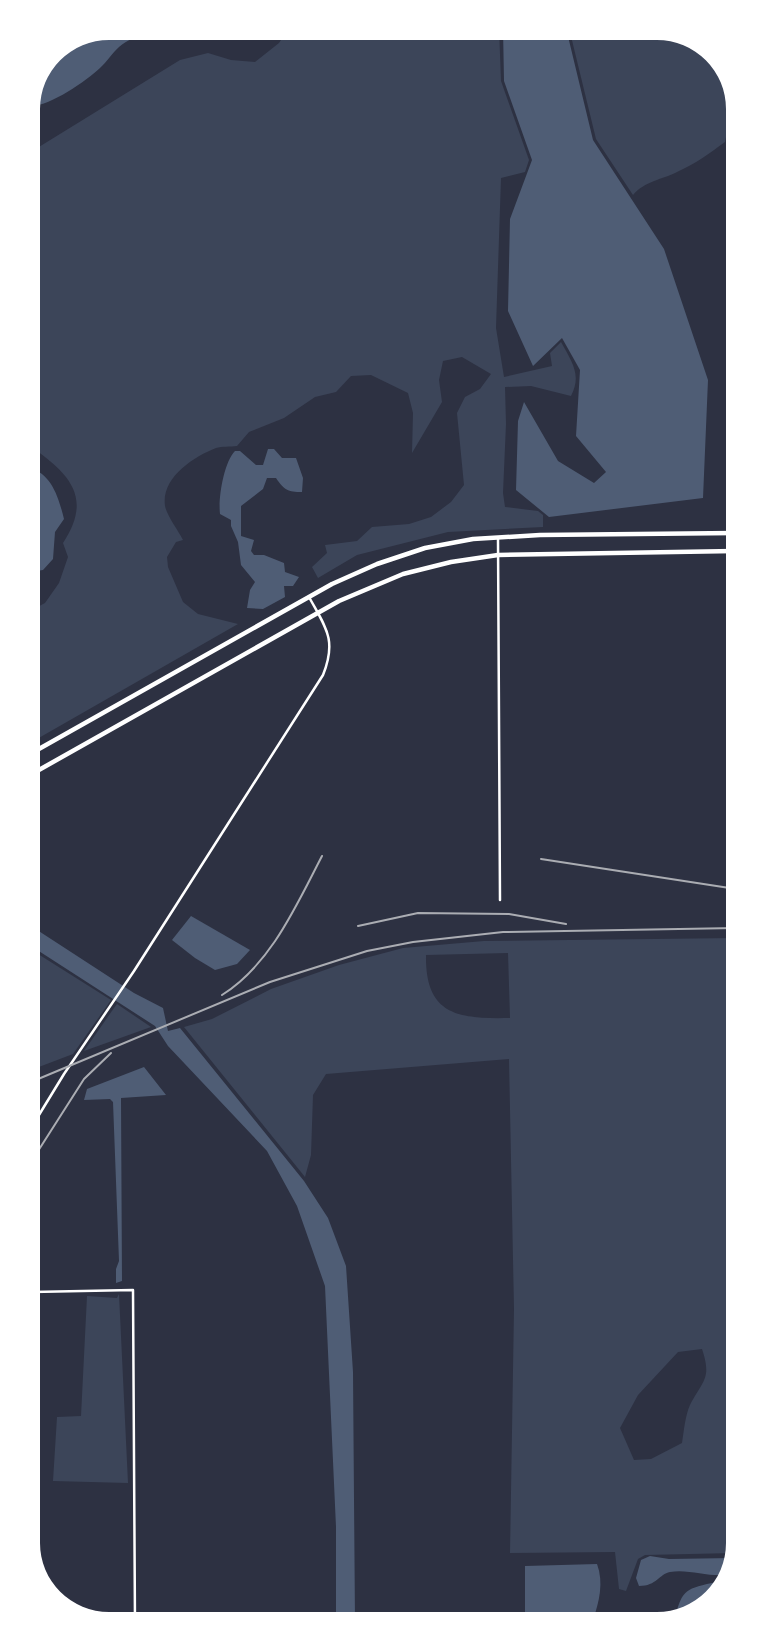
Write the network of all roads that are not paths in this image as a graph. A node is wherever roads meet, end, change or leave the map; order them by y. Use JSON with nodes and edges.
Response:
{"nodes":[{"id":1,"x":726,"y":533,"type":"edge"},
{"id":2,"x":498,"y":537,"type":"junction"},
{"id":3,"x":726,"y":551,"type":"edge"},
{"id":4,"x":498,"y":555,"type":"junction"},
{"id":5,"x":309,"y":597,"type":"junction"},
{"id":6,"x":318,"y":613,"type":"junction"},
{"id":7,"x":40,"y":748,"type":"edge"},
{"id":8,"x":40,"y":769,"type":"edge"},
{"id":9,"x":500,"y":900,"type":"dead end"},
{"id":10,"x":40,"y":1113,"type":"edge"},
{"id":11,"x":40,"y":1292,"type":"edge"},
{"id":12,"x":135,"y":1612,"type":"edge"}],
"edges":[{"from":1,"to":2,"type":"main road"},
{"from":2,"to":4,"type":"street"},
{"from":2,"to":5,"type":"main road"},
{"from":3,"to":4,"type":"main road"},
{"from":4,"to":6,"type":"main road"},
{"from":4,"to":9,"type":"street"},
{"from":5,"to":6,"type":"street"},
{"from":5,"to":7,"type":"main road"},
{"from":6,"to":8,"type":"main road"},
{"from":6,"to":10,"type":"street"},
{"from":11,"to":12,"type":"street"}]}
